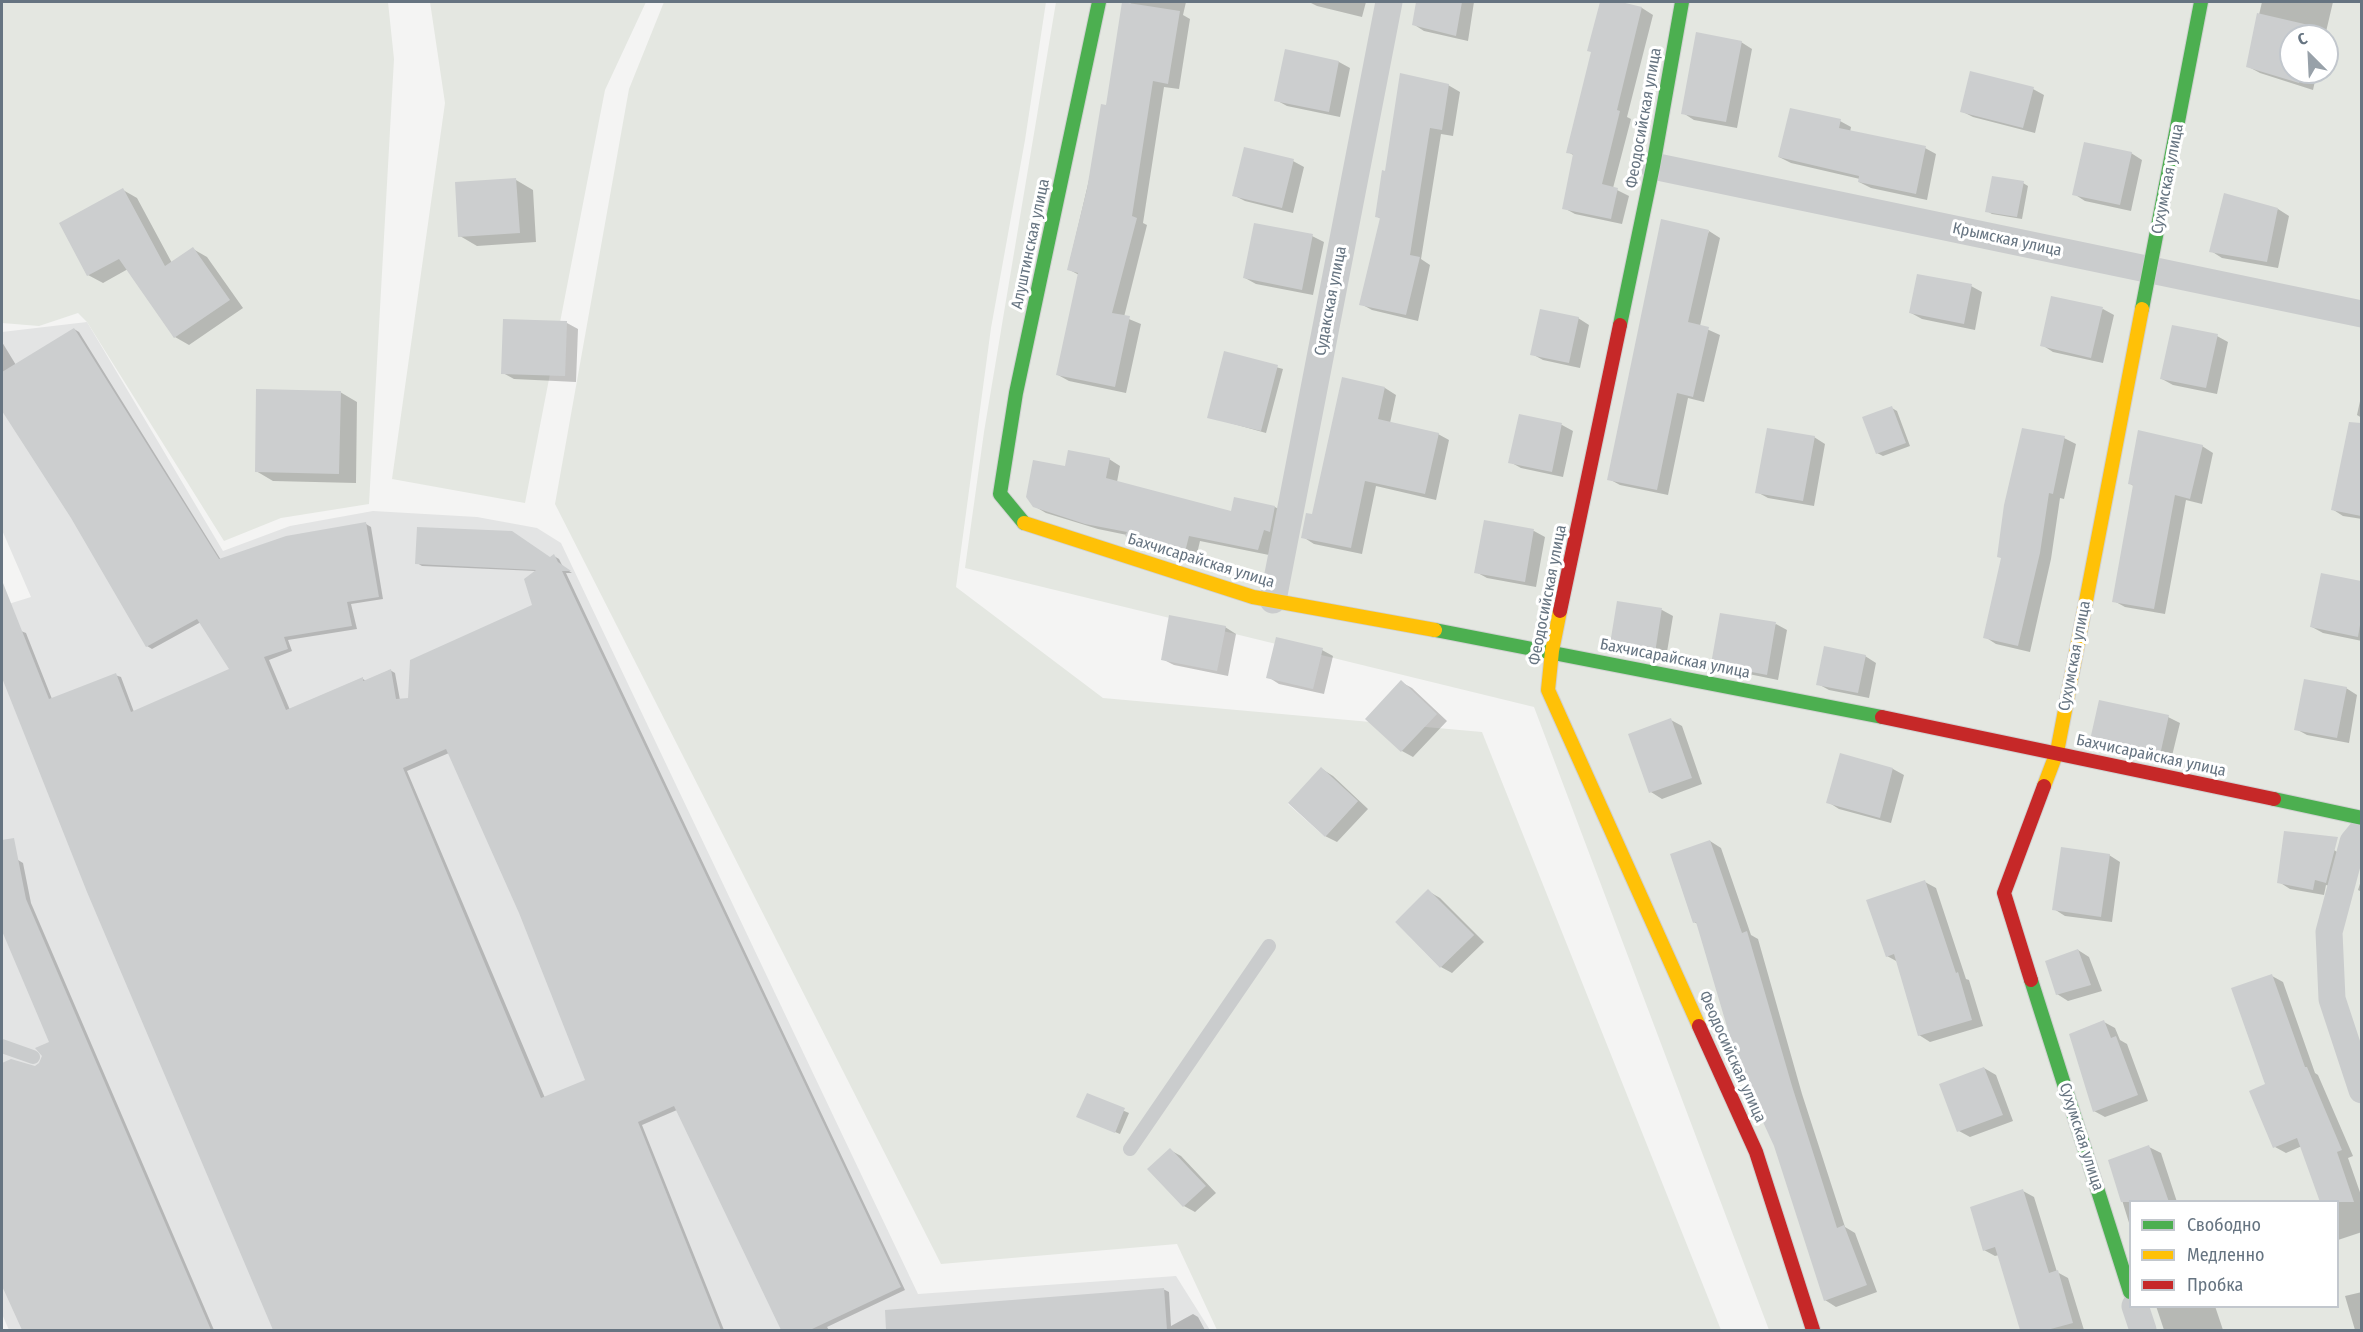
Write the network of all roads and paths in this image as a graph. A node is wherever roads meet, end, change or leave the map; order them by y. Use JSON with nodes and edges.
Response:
{"nodes":[{"id":1,"x":1099,"y":2,"type":"edge"},
{"id":2,"x":1389,"y":2,"type":"edge"},
{"id":3,"x":1682,"y":2,"type":"edge"},
{"id":4,"x":2201,"y":2,"type":"edge"},
{"id":5,"x":1653,"y":166,"type":"junction"},
{"id":6,"x":2151,"y":270,"type":"junction"},
{"id":7,"x":2361,"y":314,"type":"edge"},
{"id":8,"x":1000,"y":494,"type":"joint"},
{"id":9,"x":1273,"y":600,"type":"junction"},
{"id":10,"x":1552,"y":651,"type":"junction"},
{"id":11,"x":2057,"y":752,"type":"junction"},
{"id":12,"x":2361,"y":818,"type":"edge"},
{"id":13,"x":2361,"y":831,"type":"edge"},
{"id":14,"x":1269,"y":946,"type":"dead end"},
{"id":15,"x":2,"y":1046,"type":"edge"},
{"id":16,"x":33,"y":1056,"type":"dead end"},
{"id":17,"x":2361,"y":1090,"type":"edge"},
{"id":18,"x":1130,"y":1149,"type":"dead end"},
{"id":19,"x":2129,"y":1289,"type":"edge"},
{"id":20,"x":2136,"y":1308,"type":"edge"},
{"id":21,"x":1813,"y":1330,"type":"edge"},
{"id":22,"x":2143,"y":1330,"type":"edge"}],
"edges":[{"from":1,"to":8,"type":"street","name":"Алуштинская улица"},
{"from":2,"to":9,"type":"street","name":"Судакская улица"},
{"from":3,"to":5,"type":"street","name":"Феодосийская улица"},
{"from":4,"to":6,"type":"street","name":"Сухумская улица"},
{"from":5,"to":6,"type":"street","name":"Крымская улица"},
{"from":5,"to":10,"type":"street","name":"Феодосийская улица"},
{"from":6,"to":7,"type":"street","name":"Крымская улица"},
{"from":6,"to":11,"type":"street","name":"Сухумская улица"},
{"from":8,"to":9,"type":"street","name":"Бахчисарайская улица"},
{"from":9,"to":10,"type":"street","name":"Бахчисарайская улица"},
{"from":10,"to":11,"type":"street","name":"Бахчисарайская улица"},
{"from":10,"to":21,"type":"street","name":"Феодосийская улица"},
{"from":11,"to":12,"type":"street","name":"Бахчисарайская улица"},
{"from":11,"to":19,"type":"street","name":"Сухумская улица"},
{"from":13,"to":17,"type":"street"},
{"from":14,"to":18,"type":"lane"},
{"from":15,"to":16,"type":"lane"},
{"from":20,"to":22,"type":"street"}]}
